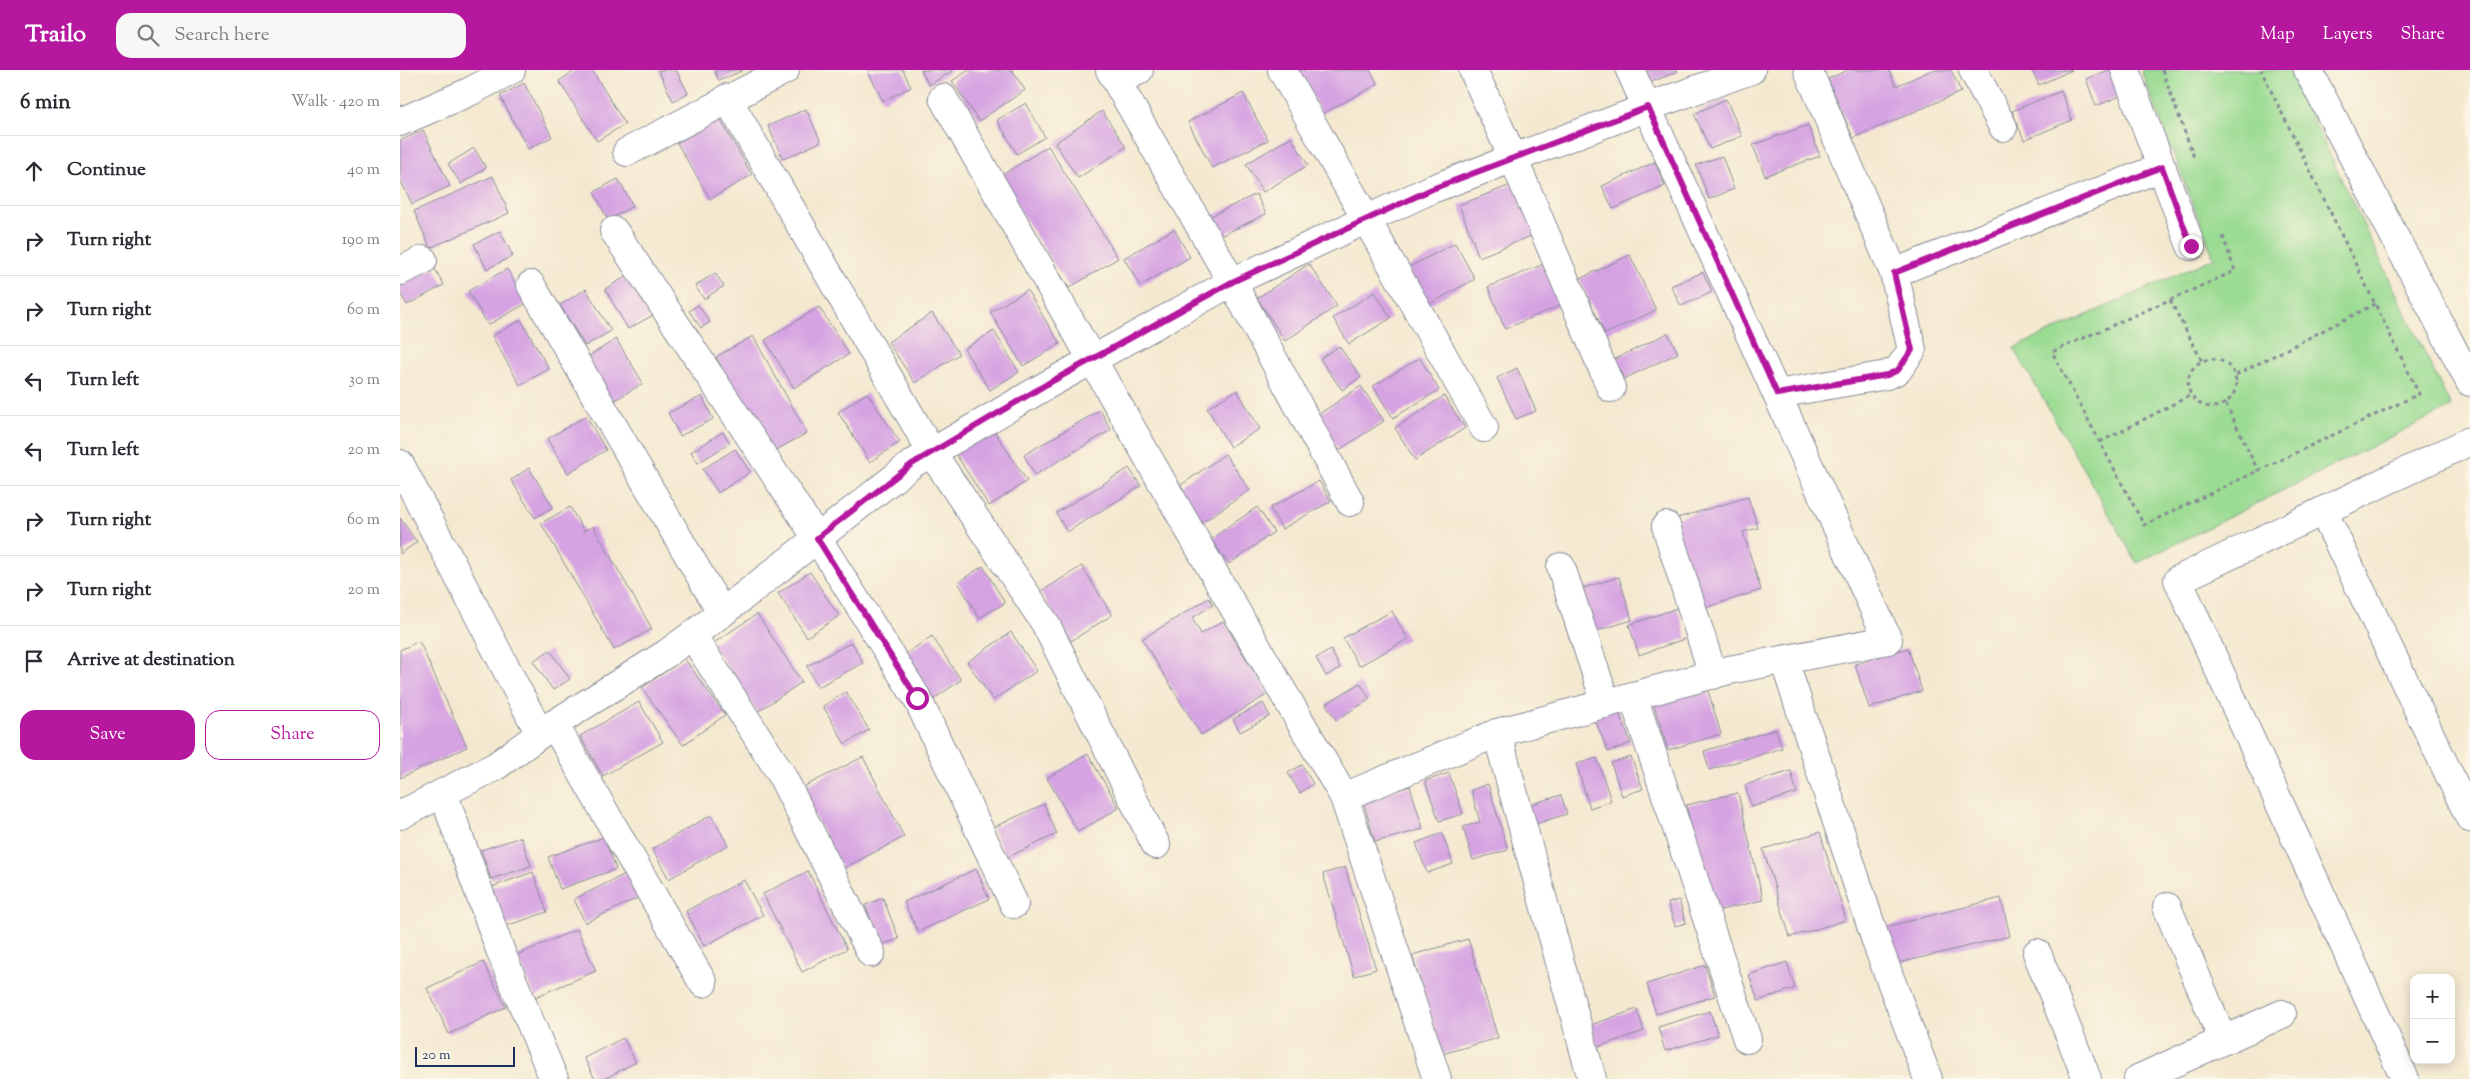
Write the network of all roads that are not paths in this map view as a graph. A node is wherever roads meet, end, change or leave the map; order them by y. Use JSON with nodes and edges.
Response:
{"nodes":[{"id":1,"x":511,"y":70,"type":"edge"},
{"id":2,"x":785,"y":70,"type":"edge"},
{"id":3,"x":1282,"y":70,"type":"edge"},
{"id":4,"x":1473,"y":70,"type":"edge"},
{"id":5,"x":1630,"y":70,"type":"edge"},
{"id":6,"x":1751,"y":70,"type":"edge"},
{"id":7,"x":1808,"y":70,"type":"edge"},
{"id":8,"x":1973,"y":70,"type":"edge"},
{"id":9,"x":2125,"y":70,"type":"edge"},
{"id":10,"x":2308,"y":70,"type":"edge"},
{"id":11,"x":1122,"y":74,"type":"edge"},
{"id":12,"x":727,"y":98,"type":"junction"},
{"id":13,"x":943,"y":98,"type":"dead end"},
{"id":14,"x":1648,"y":107,"type":"junction"},
{"id":15,"x":400,"y":122,"type":"edge"},
{"id":16,"x":2003,"y":127,"type":"dead end"},
{"id":17,"x":627,"y":152,"type":"dead end"},
{"id":18,"x":1513,"y":158,"type":"junction"},
{"id":19,"x":2162,"y":167,"type":"junction"},
{"id":20,"x":1365,"y":220,"type":"junction"},
{"id":21,"x":614,"y":231,"type":"dead end"},
{"id":22,"x":2191,"y":246,"type":"dead end"},
{"id":23,"x":1894,"y":273,"type":"junction"},
{"id":24,"x":1232,"y":282,"type":"junction"},
{"id":25,"x":531,"y":284,"type":"dead end"},
{"id":26,"x":1093,"y":359,"type":"junction"},
{"id":27,"x":2470,"y":382,"type":"edge"},
{"id":28,"x":1610,"y":388,"type":"dead end"},
{"id":29,"x":1777,"y":394,"type":"junction"},
{"id":30,"x":1484,"y":428,"type":"dead end"},
{"id":31,"x":2470,"y":441,"type":"edge"},
{"id":32,"x":932,"y":452,"type":"junction"},
{"id":33,"x":400,"y":464,"type":"edge"},
{"id":34,"x":1350,"y":502,"type":"dead end"},
{"id":35,"x":2323,"y":511,"type":"junction"},
{"id":36,"x":1666,"y":526,"type":"dead end"},
{"id":37,"x":817,"y":538,"type":"junction"},
{"id":38,"x":1561,"y":566,"type":"dead end"},
{"id":39,"x":722,"y":613,"type":"junction"},
{"id":40,"x":692,"y":635,"type":"junction"},
{"id":41,"x":1784,"y":660,"type":"junction"},
{"id":42,"x":1713,"y":675,"type":"junction"},
{"id":43,"x":1633,"y":696,"type":"junction"},
{"id":44,"x":1606,"y":704,"type":"junction"},
{"id":45,"x":547,"y":729,"type":"junction"},
{"id":46,"x":1498,"y":733,"type":"junction"},
{"id":47,"x":443,"y":793,"type":"junction"},
{"id":48,"x":1344,"y":797,"type":"junction"},
{"id":49,"x":400,"y":815,"type":"edge"},
{"id":50,"x":2470,"y":818,"type":"edge"},
{"id":51,"x":1156,"y":845,"type":"dead end"},
{"id":52,"x":1014,"y":904,"type":"dead end"},
{"id":53,"x":2168,"y":907,"type":"dead end"},
{"id":54,"x":871,"y":953,"type":"dead end"},
{"id":55,"x":2036,"y":953,"type":"dead end"},
{"id":56,"x":703,"y":983,"type":"dead end"},
{"id":57,"x":2282,"y":1014,"type":"dead end"},
{"id":58,"x":1747,"y":1039,"type":"dead end"},
{"id":59,"x":2223,"y":1040,"type":"junction"},
{"id":60,"x":554,"y":1079,"type":"edge"},
{"id":61,"x":1437,"y":1079,"type":"edge"},
{"id":62,"x":1592,"y":1079,"type":"edge"},
{"id":63,"x":1928,"y":1079,"type":"edge"},
{"id":64,"x":2087,"y":1079,"type":"edge"},
{"id":65,"x":2138,"y":1079,"type":"edge"},
{"id":66,"x":2405,"y":1079,"type":"edge"}],
"edges":[{"from":1,"to":15,"type":"street"},
{"from":2,"to":12,"type":"street"},
{"from":3,"to":20,"type":"street"},
{"from":4,"to":18,"type":"street"},
{"from":5,"to":14,"type":"street"},
{"from":6,"to":14,"type":"street"},
{"from":7,"to":23,"type":"street"},
{"from":8,"to":16,"type":"street"},
{"from":9,"to":19,"type":"street"},
{"from":10,"to":27,"type":"street"},
{"from":11,"to":24,"type":"street"},
{"from":12,"to":17,"type":"street"},
{"from":12,"to":32,"type":"street"},
{"from":13,"to":26,"type":"street"},
{"from":14,"to":18,"type":"street"},
{"from":14,"to":29,"type":"street"},
{"from":18,"to":20,"type":"street"},
{"from":18,"to":28,"type":"street"},
{"from":19,"to":22,"type":"street"},
{"from":19,"to":23,"type":"street"},
{"from":20,"to":24,"type":"street"},
{"from":20,"to":30,"type":"street"},
{"from":21,"to":37,"type":"street"},
{"from":23,"to":29,"type":"street"},
{"from":24,"to":26,"type":"street"},
{"from":24,"to":34,"type":"street"},
{"from":25,"to":39,"type":"street"},
{"from":26,"to":32,"type":"street"},
{"from":26,"to":48,"type":"street"},
{"from":29,"to":41,"type":"street"},
{"from":31,"to":35,"type":"street"},
{"from":32,"to":37,"type":"street"},
{"from":32,"to":51,"type":"street"},
{"from":33,"to":45,"type":"street"},
{"from":35,"to":50,"type":"street"},
{"from":35,"to":66,"type":"street"},
{"from":36,"to":42,"type":"street"},
{"from":37,"to":39,"type":"street"},
{"from":37,"to":52,"type":"street"},
{"from":38,"to":44,"type":"street"},
{"from":39,"to":40,"type":"street"},
{"from":40,"to":45,"type":"street"},
{"from":40,"to":54,"type":"street"},
{"from":41,"to":42,"type":"street"},
{"from":41,"to":63,"type":"street"},
{"from":42,"to":43,"type":"street"},
{"from":43,"to":44,"type":"street"},
{"from":43,"to":58,"type":"street"},
{"from":44,"to":46,"type":"street"},
{"from":45,"to":47,"type":"street"},
{"from":45,"to":56,"type":"street"},
{"from":46,"to":48,"type":"street"},
{"from":46,"to":62,"type":"street"},
{"from":47,"to":49,"type":"street"},
{"from":47,"to":60,"type":"street"},
{"from":48,"to":61,"type":"street"},
{"from":53,"to":59,"type":"street"},
{"from":55,"to":64,"type":"street"},
{"from":57,"to":59,"type":"street"},
{"from":59,"to":65,"type":"street"}]}
